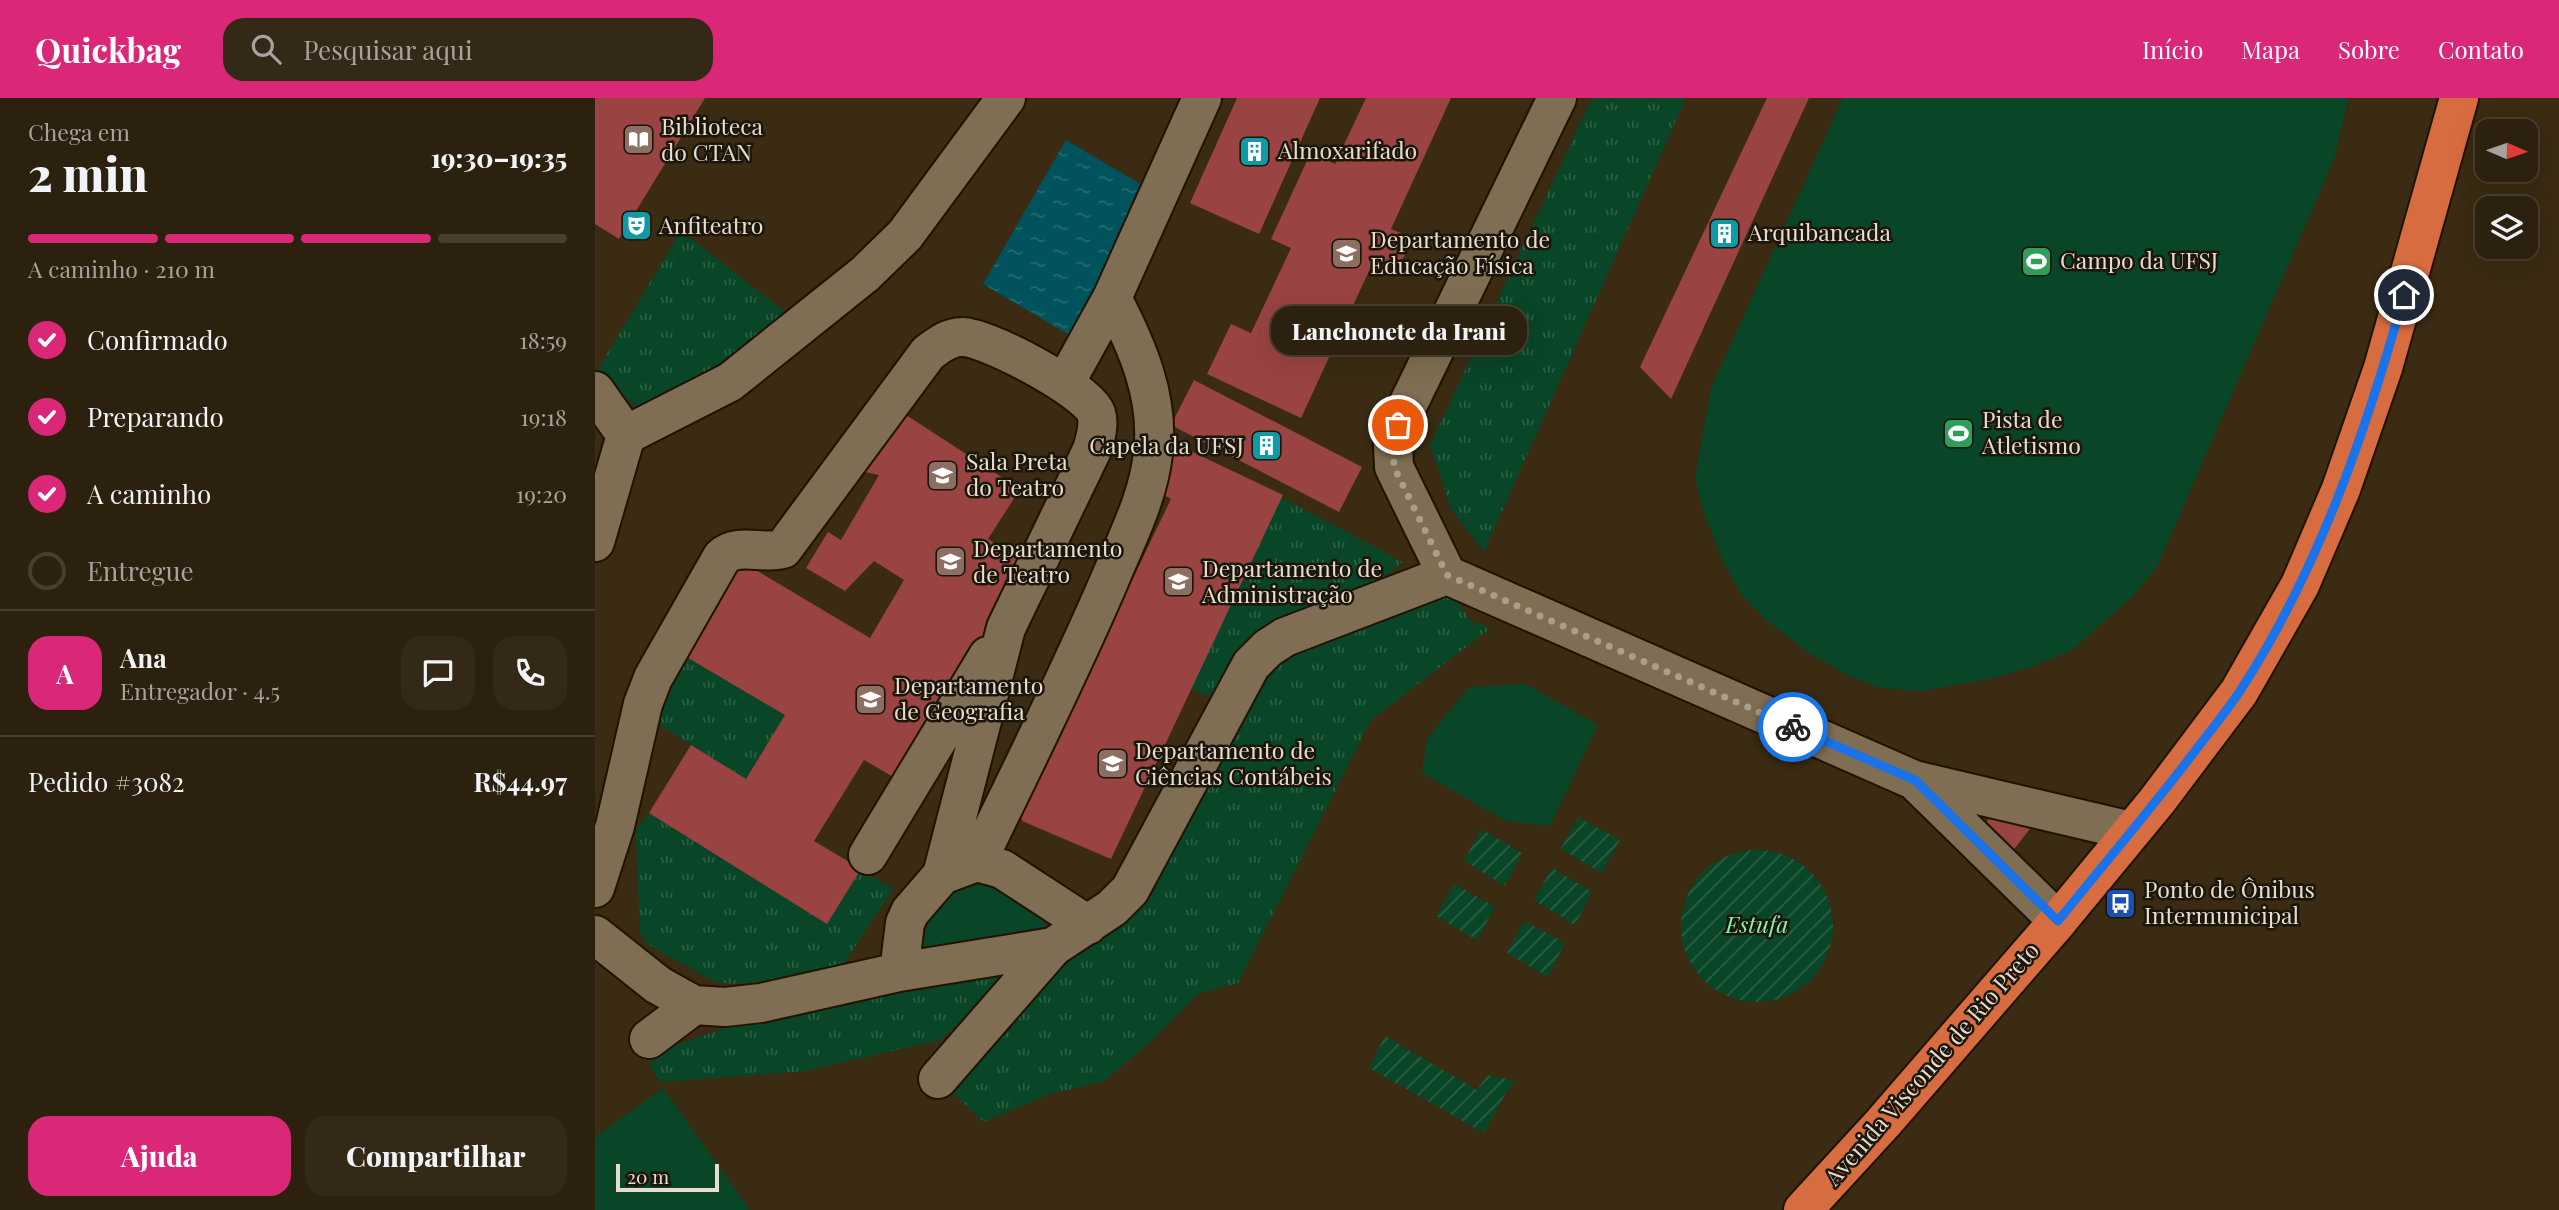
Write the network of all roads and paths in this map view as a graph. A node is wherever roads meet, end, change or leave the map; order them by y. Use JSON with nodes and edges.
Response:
{"nodes":[{"id":1,"x":1006,"y":98,"type":"edge"},
{"id":2,"x":1202,"y":98,"type":"edge"},
{"id":3,"x":1557,"y":98,"type":"edge"},
{"id":4,"x":2459,"y":98,"type":"edge"},
{"id":5,"x":1112,"y":298,"type":"junction"},
{"id":6,"x":1065,"y":383,"type":"junction"},
{"id":7,"x":595,"y":391,"type":"edge"},
{"id":8,"x":626,"y":435,"type":"junction"},
{"id":9,"x":595,"y":542,"type":"edge"},
{"id":10,"x":1447,"y":575,"type":"junction"},
{"id":11,"x":1006,"y":628,"type":"junction"},
{"id":12,"x":1915,"y":780,"type":"junction"},
{"id":13,"x":2131,"y":831,"type":"junction"},
{"id":14,"x":868,"y":855,"type":"dead end"},
{"id":15,"x":977,"y":862,"type":"junction"},
{"id":16,"x":942,"y":875,"type":"junction"},
{"id":17,"x":595,"y":887,"type":"edge"},
{"id":18,"x":2058,"y":921,"type":"junction"},
{"id":19,"x":1088,"y":925,"type":"junction"},
{"id":20,"x":595,"y":935,"type":"edge"},
{"id":21,"x":1053,"y":947,"type":"junction"},
{"id":22,"x":899,"y":972,"type":"junction"},
{"id":23,"x":694,"y":1005,"type":"junction"},
{"id":24,"x":649,"y":1039,"type":"dead end"},
{"id":25,"x":938,"y":1079,"type":"dead end"},
{"id":26,"x":1803,"y":1210,"type":"edge"}],
"edges":[{"from":1,"to":8,"type":"lane"},
{"from":2,"to":5,"type":"lane"},
{"from":3,"to":10,"type":"lane"},
{"from":4,"to":13,"type":"highway","name":"Avenida Visconde de Rio Preto"},
{"from":5,"to":6,"type":"lane"},
{"from":5,"to":15,"type":"lane"},
{"from":6,"to":11,"type":"lane"},
{"from":6,"to":17,"type":"lane"},
{"from":7,"to":8,"type":"lane"},
{"from":8,"to":9,"type":"lane"},
{"from":10,"to":12,"type":"lane"},
{"from":10,"to":19,"type":"lane"},
{"from":11,"to":14,"type":"lane"},
{"from":11,"to":16,"type":"lane"},
{"from":12,"to":13,"type":"lane"},
{"from":12,"to":18,"type":"lane"},
{"from":13,"to":18,"type":"highway","name":"Avenida Visconde de Rio Preto"},
{"from":15,"to":16,"type":"lane"},
{"from":15,"to":19,"type":"lane"},
{"from":16,"to":22,"type":"lane"},
{"from":18,"to":26,"type":"highway","name":"Avenida Visconde de Rio Preto"},
{"from":19,"to":21,"type":"lane"},
{"from":20,"to":23,"type":"lane"},
{"from":21,"to":22,"type":"lane"},
{"from":21,"to":25,"type":"lane"},
{"from":22,"to":23,"type":"lane"},
{"from":23,"to":24,"type":"lane"}]}
